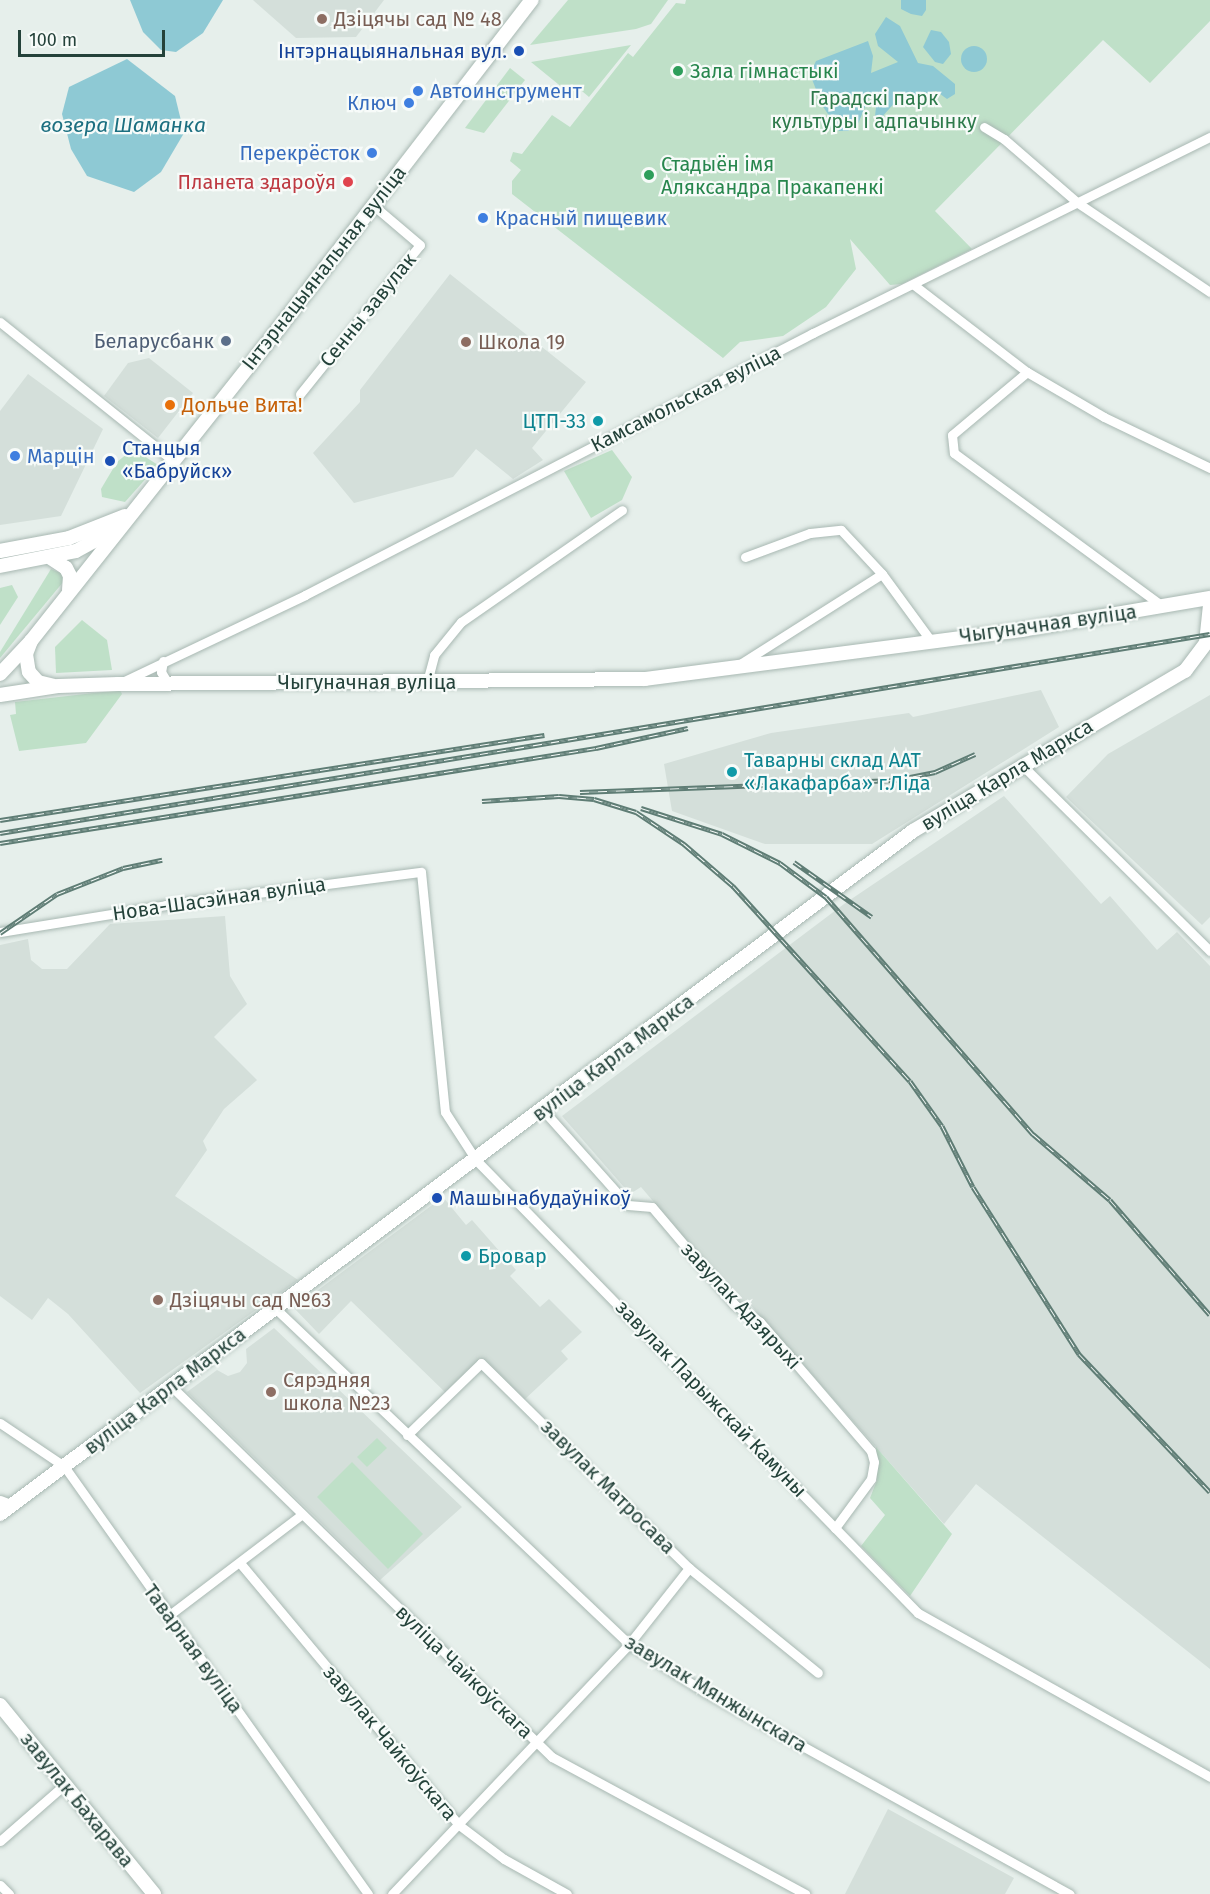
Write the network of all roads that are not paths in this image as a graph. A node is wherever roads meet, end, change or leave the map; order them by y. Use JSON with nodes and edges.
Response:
{"nodes":[{"id":1,"x":532,"y":0,"type":"edge"},
{"id":2,"x":984,"y":127,"type":"dead end"},
{"id":3,"x":1210,"y":137,"type":"edge"},
{"id":4,"x":1078,"y":203,"type":"junction"},
{"id":5,"x":373,"y":206,"type":"junction"},
{"id":6,"x":914,"y":285,"type":"junction"},
{"id":7,"x":1210,"y":292,"type":"edge"},
{"id":8,"x":0,"y":322,"type":"edge"},
{"id":9,"x":1027,"y":372,"type":"junction"},
{"id":10,"x":300,"y":394,"type":"dead end"},
{"id":11,"x":172,"y":460,"type":"junction"},
{"id":12,"x":1210,"y":468,"type":"edge"},
{"id":13,"x":622,"y":510,"type":"dead end"},
{"id":14,"x":127,"y":515,"type":"junction"},
{"id":15,"x":0,"y":551,"type":"edge"},
{"id":16,"x":49,"y":557,"type":"junction"},
{"id":17,"x":745,"y":557,"type":"dead end"},
{"id":18,"x":0,"y":566,"type":"edge"},
{"id":19,"x":882,"y":574,"type":"junction"},
{"id":20,"x":69,"y":590,"type":"junction"},
{"id":21,"x":1210,"y":598,"type":"edge"},
{"id":22,"x":1165,"y":607,"type":"junction"},
{"id":23,"x":1210,"y":607,"type":"edge"},
{"id":24,"x":31,"y":640,"type":"junction"},
{"id":25,"x":931,"y":641,"type":"junction"},
{"id":26,"x":163,"y":661,"type":"junction"},
{"id":27,"x":735,"y":667,"type":"junction"},
{"id":28,"x":0,"y":674,"type":"edge"},
{"id":29,"x":427,"y":682,"type":"junction"},
{"id":30,"x":168,"y":683,"type":"junction"},
{"id":31,"x":118,"y":684,"type":"junction"},
{"id":32,"x":59,"y":686,"type":"junction"},
{"id":33,"x":0,"y":695,"type":"edge"},
{"id":34,"x":1021,"y":764,"type":"junction"},
{"id":35,"x":421,"y":872,"type":"joint"},
{"id":36,"x":0,"y":932,"type":"edge"},
{"id":37,"x":1210,"y":951,"type":"edge"},
{"id":38,"x":543,"y":1110,"type":"junction"},
{"id":39,"x":476,"y":1160,"type":"junction"},
{"id":40,"x":276,"y":1309,"type":"junction"},
{"id":41,"x":171,"y":1386,"type":"junction"},
{"id":42,"x":0,"y":1423,"type":"edge"},
{"id":43,"x":407,"y":1436,"type":"junction"},
{"id":44,"x":64,"y":1466,"type":"junction"},
{"id":45,"x":6,"y":1502,"type":"edge"},
{"id":46,"x":0,"y":1514,"type":"edge"},
{"id":47,"x":301,"y":1515,"type":"junction"},
{"id":48,"x":835,"y":1528,"type":"junction"},
{"id":49,"x":240,"y":1563,"type":"junction"},
{"id":50,"x":689,"y":1568,"type":"junction"},
{"id":51,"x":168,"y":1616,"type":"junction"},
{"id":52,"x":629,"y":1644,"type":"junction"},
{"id":53,"x":818,"y":1673,"type":"dead end"},
{"id":54,"x":0,"y":1705,"type":"edge"},
{"id":55,"x":537,"y":1743,"type":"junction"},
{"id":56,"x":1210,"y":1777,"type":"edge"},
{"id":57,"x":64,"y":1785,"type":"junction"},
{"id":58,"x":459,"y":1825,"type":"junction"},
{"id":59,"x":0,"y":1841,"type":"edge"},
{"id":60,"x":0,"y":1885,"type":"edge"},
{"id":61,"x":9,"y":1894,"type":"edge"},
{"id":62,"x":154,"y":1894,"type":"edge"},
{"id":63,"x":368,"y":1894,"type":"edge"},
{"id":64,"x":392,"y":1894,"type":"edge"},
{"id":65,"x":567,"y":1894,"type":"edge"},
{"id":66,"x":805,"y":1894,"type":"edge"},
{"id":67,"x":1070,"y":1894,"type":"edge"}],
"edges":[{"from":1,"to":5,"type":"main road","name":"Інтэрнацыянальная вуліца"},
{"from":2,"to":4,"type":"street"},
{"from":3,"to":4,"type":"street","name":"Камсамольская вуліца"},
{"from":4,"to":6,"type":"street","name":"Камсамольская вуліца"},
{"from":4,"to":7,"type":"street"},
{"from":5,"to":10,"type":"street","name":"Сенны завулак"},
{"from":5,"to":11,"type":"main road","name":"Інтэрнацыянальная вуліца"},
{"from":6,"to":9,"type":"street"},
{"from":6,"to":26,"type":"street","name":"Камсамольская вуліца"},
{"from":8,"to":11,"type":"street"},
{"from":9,"to":12,"type":"street"},
{"from":9,"to":22,"type":"street"},
{"from":11,"to":14,"type":"main road","name":"Інтэрнацыянальная вуліца"},
{"from":13,"to":29,"type":"street"},
{"from":14,"to":15,"type":"main road","name":"Інтэрнацыянальная вуліца"},
{"from":14,"to":16,"type":"main road"},
{"from":14,"to":20,"type":"main road"},
{"from":16,"to":18,"type":"main road"},
{"from":16,"to":20,"type":"main road"},
{"from":17,"to":19,"type":"street","name":"Чыгуначная вуліца"},
{"from":19,"to":25,"type":"street","name":"Чыгуначная вуліца"},
{"from":19,"to":27,"type":"street","name":"Чыгуначная вуліца"},
{"from":20,"to":24,"type":"main road"},
{"from":21,"to":22,"type":"main road"},
{"from":22,"to":25,"type":"main road","name":"Чыгуначная вуліца"},
{"from":23,"to":34,"type":"main road","name":"вуліца Карла Маркса"},
{"from":24,"to":28,"type":"main road"},
{"from":24,"to":32,"type":"main road"},
{"from":25,"to":27,"type":"main road","name":"Чыгуначная вуліца"},
{"from":26,"to":30,"type":"street"},
{"from":26,"to":31,"type":"street","name":"Камсамольская вуліца"},
{"from":27,"to":29,"type":"main road","name":"Чыгуначная вуліца"},
{"from":29,"to":30,"type":"main road","name":"Чыгуначная вуліца"},
{"from":30,"to":31,"type":"main road","name":"Чыгуначная вуліца"},
{"from":31,"to":32,"type":"main road","name":"Чыгуначная вуліца"},
{"from":32,"to":33,"type":"main road","name":"Чыгуначная вуліца"},
{"from":34,"to":37,"type":"street"},
{"from":34,"to":38,"type":"main road","name":"вуліца Карла Маркса"},
{"from":35,"to":36,"type":"street","name":"Нова-Шасэйная вуліца"},
{"from":35,"to":39,"type":"street","name":"завулак Парыжскай Камуны"},
{"from":38,"to":39,"type":"main road","name":"вуліца Карла Маркса"},
{"from":38,"to":48,"type":"street","name":"завулак Адзярыхі"},
{"from":39,"to":40,"type":"main road","name":"вуліца Карла Маркса"},
{"from":39,"to":48,"type":"street","name":"завулак Парыжскай Камуны"},
{"from":40,"to":41,"type":"main road","name":"вуліца Карла Маркса"},
{"from":40,"to":43,"type":"street","name":"завулак Мянжынскага"},
{"from":41,"to":44,"type":"main road","name":"вуліца Карла Маркса"},
{"from":41,"to":47,"type":"street","name":"вуліца Чайкоўскага"},
{"from":42,"to":44,"type":"street","name":"Таварная вуліца"},
{"from":43,"to":50,"type":"street","name":"завулак Матросава"},
{"from":43,"to":52,"type":"street","name":"завулак Мянжынскага"},
{"from":44,"to":45,"type":"main road","name":"вуліца Карла Маркса"},
{"from":44,"to":51,"type":"street","name":"Таварная вуліца"},
{"from":45,"to":46,"type":"main road","name":"вуліца Карла Маркса"},
{"from":47,"to":49,"type":"street"},
{"from":47,"to":55,"type":"street","name":"вуліца Чайкоўскага"},
{"from":48,"to":56,"type":"street","name":"завулак Парыжскай Камуны"},
{"from":49,"to":51,"type":"street"},
{"from":49,"to":58,"type":"street","name":"завулак Чайкоўскага"},
{"from":50,"to":52,"type":"street"},
{"from":50,"to":53,"type":"street","name":"завулак Матросава"},
{"from":51,"to":63,"type":"street","name":"Таварная вуліца"},
{"from":52,"to":55,"type":"street"},
{"from":52,"to":67,"type":"street","name":"завулак Мянжынскага"},
{"from":54,"to":57,"type":"main road","name":"завулак Бахарава"},
{"from":55,"to":58,"type":"street"},
{"from":55,"to":66,"type":"street","name":"вуліца Чайкоўскага"},
{"from":57,"to":59,"type":"street"},
{"from":57,"to":62,"type":"main road","name":"завулак Бахарава"},
{"from":58,"to":64,"type":"street"},
{"from":58,"to":65,"type":"street","name":"завулак Чайкоўскага"},
{"from":60,"to":61,"type":"street"}]}
